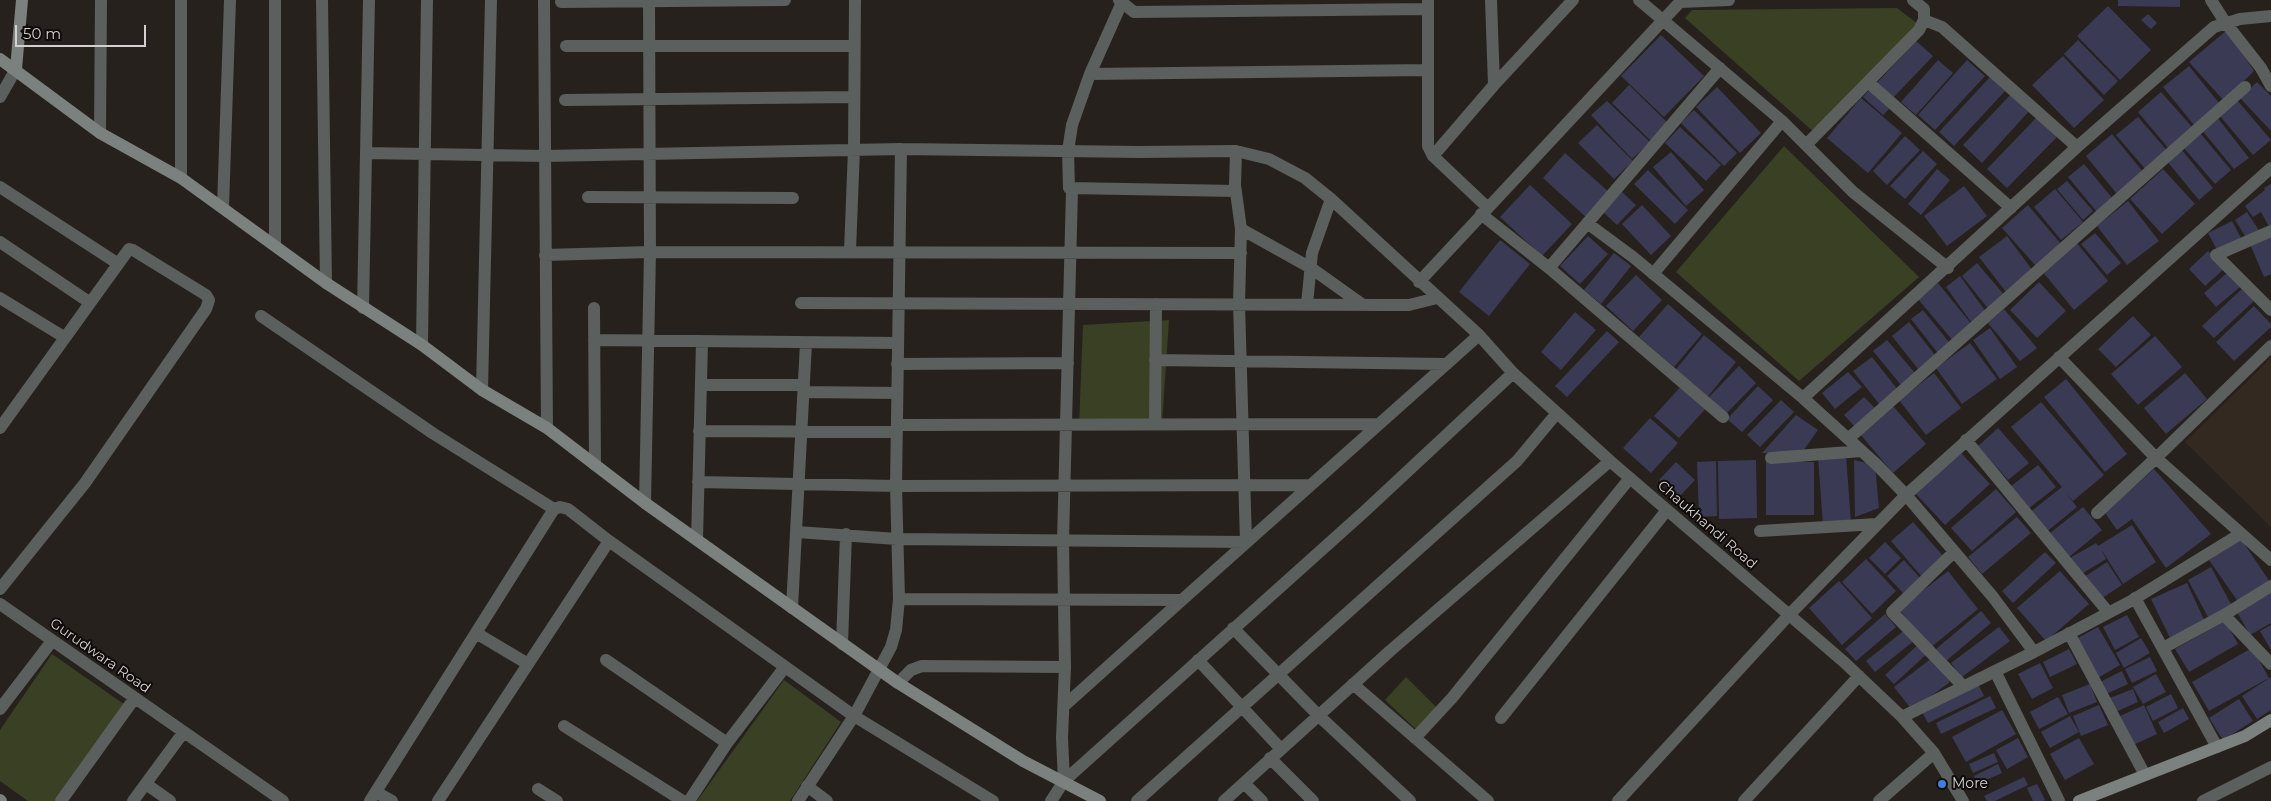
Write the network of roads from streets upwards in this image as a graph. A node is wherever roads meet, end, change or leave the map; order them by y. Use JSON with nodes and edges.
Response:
{"nodes":[{"id":1,"x":22,"y":0,"type":"edge"},
{"id":2,"x":101,"y":0,"type":"edge"},
{"id":3,"x":181,"y":0,"type":"edge"},
{"id":4,"x":230,"y":0,"type":"edge"},
{"id":5,"x":275,"y":0,"type":"edge"},
{"id":6,"x":322,"y":0,"type":"edge"},
{"id":7,"x":368,"y":0,"type":"edge"},
{"id":8,"x":427,"y":0,"type":"edge"},
{"id":9,"x":491,"y":0,"type":"edge"},
{"id":10,"x":544,"y":0,"type":"edge"},
{"id":11,"x":785,"y":0,"type":"edge"},
{"id":12,"x":855,"y":0,"type":"edge"},
{"id":13,"x":1491,"y":0,"type":"edge"},
{"id":14,"x":1573,"y":0,"type":"edge"},
{"id":15,"x":1639,"y":0,"type":"edge"},
{"id":16,"x":1727,"y":0,"type":"edge"},
{"id":17,"x":1912,"y":0,"type":"edge"},
{"id":18,"x":2212,"y":0,"type":"edge"},
{"id":19,"x":649,"y":1,"type":"edge"},
{"id":20,"x":1121,"y":1,"type":"edge"},
{"id":21,"x":1678,"y":1,"type":"edge"},
{"id":22,"x":561,"y":2,"type":"dead end"},
{"id":23,"x":1428,"y":5,"type":"edge"},
{"id":24,"x":2271,"y":16,"type":"edge"},
{"id":25,"x":1663,"y":20,"type":"junction"},
{"id":26,"x":1924,"y":20,"type":"junction"},
{"id":27,"x":2225,"y":22,"type":"junction"},
{"id":28,"x":566,"y":46,"type":"dead end"},
{"id":29,"x":649,"y":46,"type":"junction"},
{"id":30,"x":854,"y":46,"type":"junction"},
{"id":31,"x":0,"y":59,"type":"edge"},
{"id":32,"x":1720,"y":68,"type":"junction"},
{"id":33,"x":16,"y":70,"type":"junction"},
{"id":34,"x":1428,"y":70,"type":"junction"},
{"id":35,"x":1090,"y":74,"type":"junction"},
{"id":36,"x":1869,"y":83,"type":"junction"},
{"id":37,"x":1494,"y":85,"type":"junction"},
{"id":38,"x":2271,"y":86,"type":"edge"},
{"id":39,"x":2245,"y":87,"type":"dead end"},
{"id":40,"x":0,"y":97,"type":"edge"},
{"id":41,"x":854,"y":98,"type":"junction"},
{"id":42,"x":648,"y":99,"type":"junction"},
{"id":43,"x":565,"y":100,"type":"dead end"},
{"id":44,"x":1782,"y":121,"type":"junction"},
{"id":45,"x":100,"y":133,"type":"junction"},
{"id":46,"x":1806,"y":145,"type":"junction"},
{"id":47,"x":2077,"y":147,"type":"junction"},
{"id":48,"x":854,"y":149,"type":"junction"},
{"id":49,"x":901,"y":149,"type":"junction"},
{"id":50,"x":1068,"y":151,"type":"junction"},
{"id":51,"x":1236,"y":151,"type":"junction"},
{"id":52,"x":648,"y":152,"type":"junction"},
{"id":53,"x":366,"y":153,"type":"junction"},
{"id":54,"x":424,"y":154,"type":"junction"},
{"id":55,"x":486,"y":155,"type":"junction"},
{"id":56,"x":544,"y":156,"type":"junction"},
{"id":57,"x":1433,"y":156,"type":"junction"},
{"id":58,"x":2271,"y":168,"type":"edge"},
{"id":59,"x":181,"y":178,"type":"junction"},
{"id":60,"x":0,"y":187,"type":"edge"},
{"id":61,"x":1072,"y":190,"type":"junction"},
{"id":62,"x":1236,"y":191,"type":"junction"},
{"id":63,"x":649,"y":196,"type":"junction"},
{"id":64,"x":588,"y":197,"type":"dead end"},
{"id":65,"x":793,"y":198,"type":"dead end"},
{"id":66,"x":1331,"y":200,"type":"junction"},
{"id":67,"x":223,"y":208,"type":"junction"},
{"id":68,"x":2011,"y":208,"type":"junction"},
{"id":69,"x":1484,"y":210,"type":"junction"},
{"id":70,"x":1587,"y":223,"type":"junction"},
{"id":71,"x":1241,"y":229,"type":"junction"},
{"id":72,"x":2271,"y":231,"type":"edge"},
{"id":73,"x":0,"y":242,"type":"edge"},
{"id":74,"x":276,"y":245,"type":"junction"},
{"id":75,"x":850,"y":251,"type":"junction"},
{"id":76,"x":898,"y":251,"type":"junction"},
{"id":77,"x":650,"y":252,"type":"junction"},
{"id":78,"x":1071,"y":252,"type":"junction"},
{"id":79,"x":1241,"y":253,"type":"junction"},
{"id":80,"x":545,"y":255,"type":"junction"},
{"id":81,"x":117,"y":263,"type":"junction"},
{"id":82,"x":1311,"y":268,"type":"junction"},
{"id":83,"x":1549,"y":268,"type":"junction"},
{"id":84,"x":1948,"y":268,"type":"junction"},
{"id":85,"x":1653,"y":274,"type":"junction"},
{"id":86,"x":1419,"y":282,"type":"junction"},
{"id":87,"x":326,"y":284,"type":"junction"},
{"id":88,"x":0,"y":298,"type":"edge"},
{"id":89,"x":1437,"y":298,"type":"junction"},
{"id":90,"x":89,"y":302,"type":"junction"},
{"id":91,"x":801,"y":303,"type":"dead end"},
{"id":92,"x":898,"y":303,"type":"junction"},
{"id":93,"x":1070,"y":304,"type":"junction"},
{"id":94,"x":1156,"y":304,"type":"junction"},
{"id":95,"x":1239,"y":304,"type":"junction"},
{"id":96,"x":1306,"y":304,"type":"junction"},
{"id":97,"x":1363,"y":305,"type":"junction"},
{"id":98,"x":363,"y":308,"type":"junction"},
{"id":99,"x":594,"y":308,"type":"dead end"},
{"id":100,"x":2271,"y":310,"type":"edge"},
{"id":101,"x":261,"y":316,"type":"dead end"},
{"id":102,"x":1479,"y":335,"type":"junction"},
{"id":103,"x":64,"y":337,"type":"junction"},
{"id":104,"x":594,"y":340,"type":"junction"},
{"id":105,"x":648,"y":341,"type":"junction"},
{"id":106,"x":702,"y":342,"type":"junction"},
{"id":107,"x":806,"y":343,"type":"junction"},
{"id":108,"x":897,"y":343,"type":"junction"},
{"id":109,"x":422,"y":345,"type":"junction"},
{"id":110,"x":2271,"y":346,"type":"edge"},
{"id":111,"x":2059,"y":357,"type":"junction"},
{"id":112,"x":1155,"y":360,"type":"junction"},
{"id":113,"x":1241,"y":361,"type":"junction"},
{"id":114,"x":1068,"y":363,"type":"junction"},
{"id":115,"x":897,"y":364,"type":"junction"},
{"id":116,"x":1447,"y":364,"type":"junction"},
{"id":117,"x":1513,"y":373,"type":"junction"},
{"id":118,"x":701,"y":385,"type":"junction"},
{"id":119,"x":804,"y":388,"type":"junction"},
{"id":120,"x":482,"y":390,"type":"junction"},
{"id":121,"x":897,"y":393,"type":"junction"},
{"id":122,"x":1803,"y":398,"type":"junction"},
{"id":123,"x":1556,"y":413,"type":"junction"},
{"id":124,"x":1723,"y":417,"type":"dead end"},
{"id":125,"x":2,"y":423,"type":"edge"},
{"id":126,"x":1155,"y":424,"type":"junction"},
{"id":127,"x":1243,"y":424,"type":"junction"},
{"id":128,"x":1379,"y":424,"type":"junction"},
{"id":129,"x":1066,"y":425,"type":"junction"},
{"id":130,"x":547,"y":428,"type":"junction"},
{"id":131,"x":897,"y":429,"type":"junction"},
{"id":132,"x":699,"y":431,"type":"junction"},
{"id":133,"x":802,"y":431,"type":"junction"},
{"id":134,"x":1848,"y":440,"type":"junction"},
{"id":135,"x":1966,"y":440,"type":"junction"},
{"id":136,"x":1862,"y":451,"type":"junction"},
{"id":137,"x":1771,"y":458,"type":"dead end"},
{"id":138,"x":2156,"y":458,"type":"junction"},
{"id":139,"x":1610,"y":461,"type":"junction"},
{"id":140,"x":595,"y":465,"type":"junction"},
{"id":141,"x":1630,"y":478,"type":"junction"},
{"id":142,"x":698,"y":482,"type":"junction"},
{"id":143,"x":800,"y":484,"type":"junction"},
{"id":144,"x":1065,"y":484,"type":"junction"},
{"id":145,"x":1245,"y":485,"type":"junction"},
{"id":146,"x":1310,"y":485,"type":"junction"},
{"id":147,"x":896,"y":486,"type":"junction"},
{"id":148,"x":1906,"y":495,"type":"junction"},
{"id":149,"x":645,"y":503,"type":"junction"},
{"id":150,"x":554,"y":509,"type":"junction"},
{"id":151,"x":1667,"y":510,"type":"junction"},
{"id":152,"x":2098,"y":513,"type":"dead end"},
{"id":153,"x":1878,"y":524,"type":"junction"},
{"id":154,"x":1760,"y":531,"type":"dead end"},
{"id":155,"x":797,"y":532,"type":"junction"},
{"id":156,"x":846,"y":534,"type":"junction"},
{"id":157,"x":2240,"y":534,"type":"junction"},
{"id":158,"x":897,"y":539,"type":"junction"},
{"id":159,"x":697,"y":540,"type":"junction"},
{"id":160,"x":1063,"y":540,"type":"junction"},
{"id":161,"x":609,"y":541,"type":"junction"},
{"id":162,"x":1246,"y":542,"type":"junction"},
{"id":163,"x":1954,"y":552,"type":"junction"},
{"id":164,"x":2271,"y":560,"type":"edge"},
{"id":165,"x":2271,"y":586,"type":"edge"},
{"id":166,"x":0,"y":589,"type":"edge"},
{"id":167,"x":2135,"y":598,"type":"junction"},
{"id":168,"x":899,"y":599,"type":"junction"},
{"id":169,"x":1182,"y":600,"type":"junction"},
{"id":170,"x":1066,"y":601,"type":"junction"},
{"id":171,"x":0,"y":604,"type":"edge"},
{"id":172,"x":792,"y":608,"type":"junction"},
{"id":173,"x":2108,"y":612,"type":"junction"},
{"id":174,"x":1789,"y":615,"type":"junction"},
{"id":175,"x":2224,"y":615,"type":"junction"},
{"id":176,"x":1233,"y":628,"type":"junction"},
{"id":177,"x":2069,"y":633,"type":"junction"},
{"id":178,"x":476,"y":634,"type":"junction"},
{"id":179,"x":52,"y":641,"type":"junction"},
{"id":180,"x":842,"y":644,"type":"junction"},
{"id":181,"x":2163,"y":648,"type":"junction"},
{"id":182,"x":2034,"y":652,"type":"junction"},
{"id":183,"x":606,"y":660,"type":"dead end"},
{"id":184,"x":1198,"y":660,"type":"junction"},
{"id":185,"x":528,"y":664,"type":"junction"},
{"id":186,"x":2271,"y":664,"type":"edge"},
{"id":187,"x":785,"y":667,"type":"junction"},
{"id":188,"x":1065,"y":667,"type":"junction"},
{"id":189,"x":878,"y":669,"type":"junction"},
{"id":190,"x":1995,"y":671,"type":"junction"},
{"id":191,"x":1278,"y":674,"type":"junction"},
{"id":192,"x":1859,"y":676,"type":"junction"},
{"id":193,"x":898,"y":683,"type":"junction"},
{"id":194,"x":1353,"y":684,"type":"junction"},
{"id":195,"x":1963,"y":686,"type":"junction"},
{"id":196,"x":134,"y":699,"type":"junction"},
{"id":197,"x":1064,"y":706,"type":"junction"},
{"id":198,"x":1242,"y":708,"type":"junction"},
{"id":199,"x":0,"y":709,"type":"edge"},
{"id":200,"x":854,"y":716,"type":"junction"},
{"id":201,"x":1319,"y":716,"type":"junction"},
{"id":202,"x":1902,"y":717,"type":"junction"},
{"id":203,"x":1501,"y":718,"type":"dead end"},
{"id":204,"x":2271,"y":720,"type":"edge"},
{"id":205,"x":564,"y":726,"type":"dead end"},
{"id":206,"x":183,"y":733,"type":"junction"},
{"id":207,"x":1415,"y":738,"type":"junction"},
{"id":208,"x":727,"y":743,"type":"junction"},
{"id":209,"x":2216,"y":747,"type":"junction"},
{"id":210,"x":1280,"y":749,"type":"junction"},
{"id":211,"x":1934,"y":753,"type":"junction"},
{"id":212,"x":1270,"y":758,"type":"junction"},
{"id":213,"x":2271,"y":767,"type":"edge"},
{"id":214,"x":2145,"y":775,"type":"junction"},
{"id":215,"x":1064,"y":781,"type":"junction"},
{"id":216,"x":146,"y":784,"type":"junction"},
{"id":217,"x":1244,"y":784,"type":"junction"},
{"id":218,"x":808,"y":786,"type":"junction"},
{"id":219,"x":538,"y":789,"type":"dead end"},
{"id":220,"x":373,"y":796,"type":"edge"},
{"id":221,"x":61,"y":801,"type":"edge"},
{"id":222,"x":133,"y":801,"type":"edge"},
{"id":223,"x":170,"y":801,"type":"edge"},
{"id":224,"x":283,"y":801,"type":"edge"},
{"id":225,"x":392,"y":801,"type":"edge"},
{"id":226,"x":438,"y":801,"type":"edge"},
{"id":227,"x":557,"y":801,"type":"edge"},
{"id":228,"x":683,"y":801,"type":"edge"},
{"id":229,"x":689,"y":801,"type":"edge"},
{"id":230,"x":798,"y":801,"type":"edge"},
{"id":231,"x":827,"y":801,"type":"edge"},
{"id":232,"x":993,"y":801,"type":"edge"},
{"id":233,"x":1051,"y":801,"type":"edge"},
{"id":234,"x":1100,"y":801,"type":"edge"},
{"id":235,"x":1138,"y":801,"type":"edge"},
{"id":236,"x":1224,"y":801,"type":"edge"},
{"id":237,"x":1262,"y":801,"type":"edge"},
{"id":238,"x":1313,"y":801,"type":"edge"},
{"id":239,"x":1410,"y":801,"type":"edge"},
{"id":240,"x":1488,"y":801,"type":"edge"},
{"id":241,"x":1618,"y":801,"type":"edge"},
{"id":242,"x":1744,"y":801,"type":"edge"},
{"id":243,"x":1879,"y":801,"type":"edge"},
{"id":244,"x":1963,"y":801,"type":"edge"},
{"id":245,"x":2059,"y":801,"type":"edge"},
{"id":246,"x":2079,"y":801,"type":"edge"},
{"id":247,"x":2203,"y":801,"type":"edge"}],
"edges":[{"from":1,"to":33,"type":"street"},
{"from":2,"to":45,"type":"street"},
{"from":3,"to":59,"type":"street"},
{"from":4,"to":67,"type":"street"},
{"from":5,"to":74,"type":"street"},
{"from":6,"to":87,"type":"street"},
{"from":7,"to":53,"type":"street"},
{"from":8,"to":54,"type":"street"},
{"from":9,"to":55,"type":"street"},
{"from":10,"to":56,"type":"street"},
{"from":11,"to":19,"type":"street"},
{"from":12,"to":30,"type":"street"},
{"from":13,"to":37,"type":"street"},
{"from":14,"to":37,"type":"street"},
{"from":15,"to":25,"type":"street"},
{"from":16,"to":21,"type":"street"},
{"from":17,"to":26,"type":"street"},
{"from":18,"to":27,"type":"street"},
{"from":19,"to":22,"type":"street"},
{"from":19,"to":29,"type":"street"},
{"from":20,"to":23,"type":"street"},
{"from":20,"to":35,"type":"street"},
{"from":21,"to":25,"type":"street"},
{"from":23,"to":34,"type":"street"},
{"from":24,"to":27,"type":"street"},
{"from":25,"to":32,"type":"street"},
{"from":25,"to":69,"type":"street"},
{"from":26,"to":36,"type":"street"},
{"from":26,"to":47,"type":"street"},
{"from":27,"to":38,"type":"street"},
{"from":27,"to":47,"type":"street"},
{"from":28,"to":29,"type":"street"},
{"from":29,"to":30,"type":"street"},
{"from":29,"to":42,"type":"street"},
{"from":30,"to":41,"type":"street"},
{"from":31,"to":33,"type":"street"},
{"from":32,"to":44,"type":"street"},
{"from":32,"to":70,"type":"street"},
{"from":33,"to":40,"type":"street"},
{"from":33,"to":45,"type":"street"},
{"from":34,"to":35,"type":"street"},
{"from":34,"to":57,"type":"street"},
{"from":35,"to":50,"type":"street"},
{"from":36,"to":46,"type":"street"},
{"from":36,"to":68,"type":"street"},
{"from":37,"to":57,"type":"street"},
{"from":39,"to":134,"type":"street"},
{"from":41,"to":42,"type":"street"},
{"from":41,"to":48,"type":"street"},
{"from":42,"to":43,"type":"street"},
{"from":42,"to":52,"type":"street"},
{"from":44,"to":46,"type":"street"},
{"from":44,"to":85,"type":"street"},
{"from":45,"to":59,"type":"street"},
{"from":46,"to":84,"type":"street"},
{"from":47,"to":68,"type":"street"},
{"from":48,"to":49,"type":"street","name":"Chaukhandi Road"},
{"from":48,"to":52,"type":"street","name":"Chaukhandi Road"},
{"from":48,"to":75,"type":"street"},
{"from":49,"to":50,"type":"street","name":"Chaukhandi Road"},
{"from":49,"to":76,"type":"street"},
{"from":50,"to":51,"type":"street","name":"Chaukhandi Road"},
{"from":50,"to":61,"type":"street"},
{"from":51,"to":62,"type":"street"},
{"from":51,"to":66,"type":"street","name":"Chaukhandi Road"},
{"from":52,"to":56,"type":"street","name":"Chaukhandi Road"},
{"from":52,"to":63,"type":"street"},
{"from":53,"to":54,"type":"street","name":"Chaukhandi Road"},
{"from":53,"to":98,"type":"street"},
{"from":54,"to":55,"type":"street","name":"Chaukhandi Road"},
{"from":54,"to":109,"type":"street"},
{"from":55,"to":56,"type":"street","name":"Chaukhandi Road"},
{"from":55,"to":120,"type":"street"},
{"from":56,"to":80,"type":"street"},
{"from":57,"to":69,"type":"street"},
{"from":58,"to":111,"type":"street"},
{"from":59,"to":67,"type":"street"},
{"from":60,"to":81,"type":"street"},
{"from":61,"to":62,"type":"street"},
{"from":61,"to":78,"type":"street"},
{"from":62,"to":71,"type":"street"},
{"from":63,"to":64,"type":"street"},
{"from":63,"to":65,"type":"street"},
{"from":63,"to":77,"type":"street"},
{"from":66,"to":82,"type":"street"},
{"from":66,"to":86,"type":"street","name":"Chaukhandi Road"},
{"from":67,"to":74,"type":"street"},
{"from":68,"to":84,"type":"street"},
{"from":69,"to":83,"type":"street"},
{"from":69,"to":86,"type":"street"},
{"from":70,"to":83,"type":"street"},
{"from":70,"to":85,"type":"street"},
{"from":71,"to":79,"type":"street"},
{"from":71,"to":82,"type":"street"},
{"from":72,"to":100,"type":"street"},
{"from":73,"to":90,"type":"street"},
{"from":74,"to":87,"type":"street"},
{"from":75,"to":76,"type":"street"},
{"from":75,"to":77,"type":"street"},
{"from":76,"to":78,"type":"street"},
{"from":76,"to":92,"type":"street"},
{"from":77,"to":80,"type":"street"},
{"from":77,"to":105,"type":"street"},
{"from":78,"to":79,"type":"street"},
{"from":78,"to":93,"type":"street"},
{"from":79,"to":95,"type":"street"},
{"from":80,"to":130,"type":"street"},
{"from":81,"to":90,"type":"street"},
{"from":81,"to":166,"type":"street"},
{"from":82,"to":96,"type":"street"},
{"from":82,"to":97,"type":"street"},
{"from":83,"to":124,"type":"street"},
{"from":84,"to":122,"type":"street"},
{"from":85,"to":122,"type":"street"},
{"from":86,"to":89,"type":"street","name":"Chaukhandi Road"},
{"from":87,"to":98,"type":"street"},
{"from":88,"to":103,"type":"street"},
{"from":89,"to":97,"type":"street"},
{"from":89,"to":102,"type":"street","name":"Chaukhandi Road"},
{"from":90,"to":103,"type":"street"},
{"from":91,"to":92,"type":"street"},
{"from":92,"to":93,"type":"street"},
{"from":92,"to":108,"type":"street"},
{"from":93,"to":94,"type":"street"},
{"from":93,"to":114,"type":"street"},
{"from":94,"to":95,"type":"street"},
{"from":94,"to":112,"type":"street"},
{"from":95,"to":96,"type":"street"},
{"from":95,"to":113,"type":"street"},
{"from":96,"to":97,"type":"street"},
{"from":98,"to":109,"type":"street"},
{"from":99,"to":104,"type":"street"},
{"from":101,"to":150,"type":"street"},
{"from":102,"to":116,"type":"street"},
{"from":102,"to":117,"type":"street","name":"Chaukhandi Road"},
{"from":103,"to":125,"type":"street"},
{"from":104,"to":105,"type":"street"},
{"from":104,"to":140,"type":"street"},
{"from":105,"to":106,"type":"street"},
{"from":105,"to":149,"type":"street"},
{"from":106,"to":107,"type":"street"},
{"from":106,"to":118,"type":"street"},
{"from":107,"to":108,"type":"street"},
{"from":107,"to":119,"type":"street"},
{"from":108,"to":115,"type":"street"},
{"from":109,"to":120,"type":"street"},
{"from":110,"to":138,"type":"street"},
{"from":111,"to":135,"type":"street"},
{"from":111,"to":138,"type":"street"},
{"from":112,"to":113,"type":"street"},
{"from":112,"to":126,"type":"street"},
{"from":113,"to":116,"type":"street"},
{"from":113,"to":127,"type":"street"},
{"from":114,"to":115,"type":"street"},
{"from":114,"to":129,"type":"street"},
{"from":115,"to":121,"type":"street"},
{"from":116,"to":128,"type":"street"},
{"from":117,"to":123,"type":"street","name":"Chaukhandi Road"},
{"from":117,"to":176,"type":"street"},
{"from":118,"to":119,"type":"street"},
{"from":118,"to":132,"type":"street"},
{"from":119,"to":121,"type":"street"},
{"from":119,"to":133,"type":"street"},
{"from":120,"to":130,"type":"street"},
{"from":121,"to":131,"type":"street"},
{"from":122,"to":134,"type":"street"},
{"from":123,"to":139,"type":"street","name":"Chaukhandi Road"},
{"from":123,"to":191,"type":"street"},
{"from":126,"to":127,"type":"street"},
{"from":126,"to":129,"type":"street"},
{"from":127,"to":128,"type":"street"},
{"from":127,"to":145,"type":"street"},
{"from":128,"to":146,"type":"street"},
{"from":129,"to":131,"type":"street"},
{"from":129,"to":144,"type":"street"},
{"from":130,"to":140,"type":"street"},
{"from":131,"to":133,"type":"street"},
{"from":131,"to":147,"type":"street"},
{"from":132,"to":133,"type":"street"},
{"from":132,"to":142,"type":"street"},
{"from":133,"to":143,"type":"street"},
{"from":134,"to":136,"type":"street"},
{"from":135,"to":148,"type":"street"},
{"from":135,"to":173,"type":"street"},
{"from":136,"to":137,"type":"street"},
{"from":136,"to":148,"type":"street"},
{"from":138,"to":152,"type":"street"},
{"from":138,"to":157,"type":"street"},
{"from":139,"to":141,"type":"street","name":"Chaukhandi Road"},
{"from":139,"to":194,"type":"street"},
{"from":140,"to":149,"type":"street"},
{"from":141,"to":151,"type":"street","name":"Chaukhandi Road"},
{"from":141,"to":207,"type":"street"},
{"from":142,"to":143,"type":"street"},
{"from":142,"to":159,"type":"street"},
{"from":143,"to":147,"type":"street"},
{"from":143,"to":155,"type":"street"},
{"from":144,"to":145,"type":"street"},
{"from":144,"to":147,"type":"street"},
{"from":144,"to":160,"type":"street"},
{"from":145,"to":146,"type":"street"},
{"from":145,"to":162,"type":"street"},
{"from":146,"to":162,"type":"street"},
{"from":147,"to":158,"type":"street"},
{"from":148,"to":153,"type":"street"},
{"from":148,"to":163,"type":"street"},
{"from":149,"to":159,"type":"street"},
{"from":150,"to":161,"type":"street"},
{"from":150,"to":178,"type":"street"},
{"from":151,"to":174,"type":"street","name":"Chaukhandi Road"},
{"from":151,"to":203,"type":"street"},
{"from":153,"to":154,"type":"street"},
{"from":153,"to":174,"type":"street"},
{"from":155,"to":156,"type":"street"},
{"from":155,"to":172,"type":"street"},
{"from":156,"to":158,"type":"street"},
{"from":156,"to":180,"type":"street"},
{"from":157,"to":164,"type":"street"},
{"from":157,"to":167,"type":"street"},
{"from":158,"to":160,"type":"street"},
{"from":158,"to":168,"type":"street"},
{"from":159,"to":172,"type":"street"},
{"from":160,"to":162,"type":"street"},
{"from":160,"to":170,"type":"street"},
{"from":161,"to":185,"type":"street"},
{"from":161,"to":187,"type":"street"},
{"from":162,"to":169,"type":"street"},
{"from":163,"to":182,"type":"street"},
{"from":163,"to":195,"type":"street"},
{"from":165,"to":175,"type":"street"},
{"from":167,"to":173,"type":"street"},
{"from":167,"to":181,"type":"street"},
{"from":168,"to":170,"type":"street"},
{"from":168,"to":189,"type":"street"},
{"from":169,"to":170,"type":"street"},
{"from":169,"to":197,"type":"street"},
{"from":170,"to":188,"type":"street"},
{"from":171,"to":179,"type":"street","name":"Gurudwara Road"},
{"from":172,"to":180,"type":"street"},
{"from":173,"to":177,"type":"street"},
{"from":174,"to":192,"type":"street","name":"Chaukhandi Road"},
{"from":174,"to":241,"type":"street"},
{"from":175,"to":181,"type":"street"},
{"from":175,"to":186,"type":"street"},
{"from":176,"to":184,"type":"street"},
{"from":176,"to":191,"type":"street"},
{"from":177,"to":182,"type":"street"},
{"from":177,"to":214,"type":"street"},
{"from":178,"to":185,"type":"street"},
{"from":178,"to":220,"type":"street"},
{"from":179,"to":196,"type":"street","name":"Gurudwara Road"},
{"from":179,"to":199,"type":"street"},
{"from":180,"to":189,"type":"street"},
{"from":181,"to":209,"type":"street"},
{"from":182,"to":190,"type":"street"},
{"from":183,"to":208,"type":"street"},
{"from":184,"to":198,"type":"street"},
{"from":184,"to":215,"type":"street"},
{"from":185,"to":226,"type":"street"},
{"from":187,"to":200,"type":"street"},
{"from":187,"to":208,"type":"street"},
{"from":188,"to":193,"type":"street"},
{"from":188,"to":197,"type":"street"},
{"from":189,"to":193,"type":"street"},
{"from":189,"to":200,"type":"street"},
{"from":190,"to":195,"type":"street"},
{"from":190,"to":245,"type":"street"},
{"from":191,"to":198,"type":"street"},
{"from":191,"to":201,"type":"street"},
{"from":192,"to":202,"type":"street","name":"Chaukhandi Road"},
{"from":192,"to":242,"type":"street"},
{"from":193,"to":215,"type":"street"},
{"from":194,"to":201,"type":"street"},
{"from":194,"to":207,"type":"street"},
{"from":195,"to":202,"type":"street"},
{"from":196,"to":206,"type":"street","name":"Gurudwara Road"},
{"from":196,"to":221,"type":"street"},
{"from":197,"to":215,"type":"street"},
{"from":198,"to":210,"type":"street"},
{"from":198,"to":235,"type":"street"},
{"from":200,"to":218,"type":"street"},
{"from":200,"to":232,"type":"street"},
{"from":201,"to":210,"type":"street"},
{"from":201,"to":239,"type":"street"},
{"from":202,"to":211,"type":"street","name":"Chaukhandi Road"},
{"from":204,"to":209,"type":"street"},
{"from":205,"to":228,"type":"street"},
{"from":206,"to":216,"type":"street"},
{"from":206,"to":224,"type":"street","name":"Gurudwara Road"},
{"from":207,"to":240,"type":"street"},
{"from":208,"to":229,"type":"street"},
{"from":209,"to":214,"type":"street"},
{"from":210,"to":212,"type":"street"},
{"from":211,"to":243,"type":"street"},
{"from":211,"to":244,"type":"street","name":"Chaukhandi Road"},
{"from":212,"to":217,"type":"street"},
{"from":212,"to":238,"type":"street"},
{"from":213,"to":247,"type":"street"},
{"from":214,"to":246,"type":"street"},
{"from":215,"to":233,"type":"street"},
{"from":215,"to":234,"type":"street"},
{"from":216,"to":222,"type":"street"},
{"from":216,"to":223,"type":"street"},
{"from":217,"to":236,"type":"street"},
{"from":217,"to":237,"type":"street"},
{"from":218,"to":230,"type":"street"},
{"from":218,"to":231,"type":"street"},
{"from":219,"to":227,"type":"street"},
{"from":220,"to":225,"type":"street"}]}
